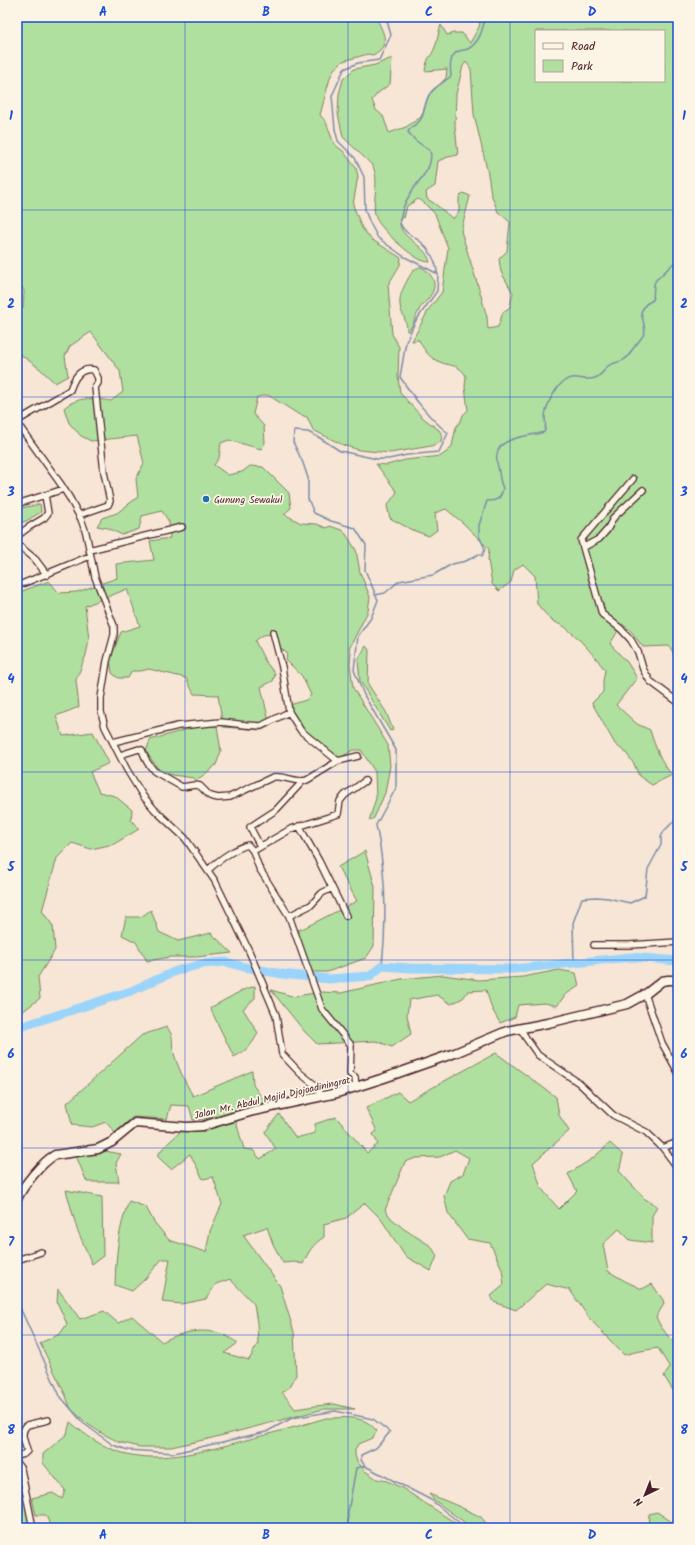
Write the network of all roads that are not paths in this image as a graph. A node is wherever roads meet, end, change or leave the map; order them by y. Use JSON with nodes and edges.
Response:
{"nodes":[{"id":1,"x":17,"y":422,"type":"edge"},
{"id":2,"x":633,"y":478,"type":"dead end"},
{"id":3,"x":64,"y":489,"type":"junction"},
{"id":4,"x":643,"y":490,"type":"dead end"},
{"id":5,"x":45,"y":495,"type":"junction"},
{"id":6,"x":17,"y":504,"type":"edge"},
{"id":7,"x":79,"y":515,"type":"junction"},
{"id":8,"x":182,"y":528,"type":"dead end"},
{"id":9,"x":17,"y":536,"type":"edge"},
{"id":10,"x":17,"y":544,"type":"edge"},
{"id":11,"x":584,"y":547,"type":"junction"},
{"id":12,"x":90,"y":553,"type":"junction"},
{"id":13,"x":47,"y":575,"type":"junction"},
{"id":14,"x":17,"y":586,"type":"edge"},
{"id":15,"x":273,"y":632,"type":"dead end"},
{"id":16,"x":678,"y":702,"type":"edge"},
{"id":17,"x":289,"y":712,"type":"junction"},
{"id":18,"x":113,"y":742,"type":"junction"},
{"id":19,"x":120,"y":756,"type":"junction"},
{"id":20,"x":358,"y":756,"type":"dead end"},
{"id":21,"x":338,"y":761,"type":"junction"},
{"id":22,"x":303,"y":781,"type":"junction"},
{"id":23,"x":365,"y":781,"type":"dead end"},
{"id":24,"x":299,"y":826,"type":"junction"},
{"id":25,"x":260,"y":846,"type":"junction"},
{"id":26,"x":253,"y":850,"type":"junction"},
{"id":27,"x":208,"y":870,"type":"junction"},
{"id":28,"x":332,"y":888,"type":"junction"},
{"id":29,"x":289,"y":916,"type":"junction"},
{"id":30,"x":346,"y":916,"type":"dead end"},
{"id":31,"x":678,"y":942,"type":"edge"},
{"id":32,"x":594,"y":945,"type":"dead end"},
{"id":33,"x":678,"y":980,"type":"edge"},
{"id":34,"x":645,"y":994,"type":"junction"},
{"id":35,"x":524,"y":1027,"type":"junction"},
{"id":36,"x":678,"y":1072,"type":"edge"},
{"id":37,"x":356,"y":1088,"type":"junction"},
{"id":38,"x":320,"y":1097,"type":"junction"},
{"id":39,"x":678,"y":1142,"type":"edge"},
{"id":40,"x":663,"y":1148,"type":"junction"},
{"id":41,"x":678,"y":1168,"type":"edge"},
{"id":42,"x":17,"y":1199,"type":"edge"},
{"id":43,"x":41,"y":1252,"type":"dead end"},
{"id":44,"x":17,"y":1260,"type":"edge"},
{"id":45,"x":48,"y":1420,"type":"dead end"},
{"id":46,"x":17,"y":1456,"type":"edge"},
{"id":47,"x":17,"y":1464,"type":"edge"},
{"id":48,"x":33,"y":1528,"type":"edge"}],
"edges":[{"from":1,"to":3,"type":"street"},
{"from":1,"to":7,"type":"street"},
{"from":2,"to":11,"type":"street"},
{"from":3,"to":5,"type":"street"},
{"from":3,"to":7,"type":"street"},
{"from":4,"to":11,"type":"street"},
{"from":5,"to":6,"type":"street"},
{"from":5,"to":9,"type":"street"},
{"from":7,"to":12,"type":"street"},
{"from":8,"to":12,"type":"street"},
{"from":10,"to":13,"type":"street"},
{"from":11,"to":16,"type":"street"},
{"from":12,"to":13,"type":"street"},
{"from":12,"to":18,"type":"street"},
{"from":13,"to":14,"type":"street"},
{"from":15,"to":17,"type":"street"},
{"from":17,"to":18,"type":"street"},
{"from":17,"to":21,"type":"street"},
{"from":18,"to":19,"type":"street"},
{"from":19,"to":22,"type":"street"},
{"from":19,"to":27,"type":"street"},
{"from":20,"to":21,"type":"street"},
{"from":21,"to":22,"type":"street"},
{"from":22,"to":25,"type":"street"},
{"from":23,"to":24,"type":"street"},
{"from":24,"to":25,"type":"street"},
{"from":24,"to":28,"type":"street"},
{"from":25,"to":26,"type":"street"},
{"from":26,"to":27,"type":"street"},
{"from":26,"to":29,"type":"street"},
{"from":27,"to":38,"type":"street"},
{"from":28,"to":29,"type":"street"},
{"from":28,"to":30,"type":"street"},
{"from":29,"to":37,"type":"street"},
{"from":31,"to":32,"type":"street"},
{"from":33,"to":34,"type":"street","name":"Jalan Mr. Abdul Majid Djojoadiningrat"},
{"from":34,"to":35,"type":"street","name":"Jalan Mr. Abdul Majid Djojoadiningrat"},
{"from":34,"to":36,"type":"street"},
{"from":35,"to":37,"type":"street","name":"Jalan Mr. Abdul Majid Djojoadiningrat"},
{"from":35,"to":40,"type":"street"},
{"from":37,"to":38,"type":"street","name":"Jalan Mr. Abdul Majid Djojoadiningrat"},
{"from":38,"to":42,"type":"street","name":"Jalan Mr. Abdul Majid Djojoadiningrat"},
{"from":39,"to":40,"type":"street"},
{"from":40,"to":41,"type":"street"},
{"from":43,"to":44,"type":"street"},
{"from":45,"to":46,"type":"street"},
{"from":47,"to":48,"type":"street"}]}
